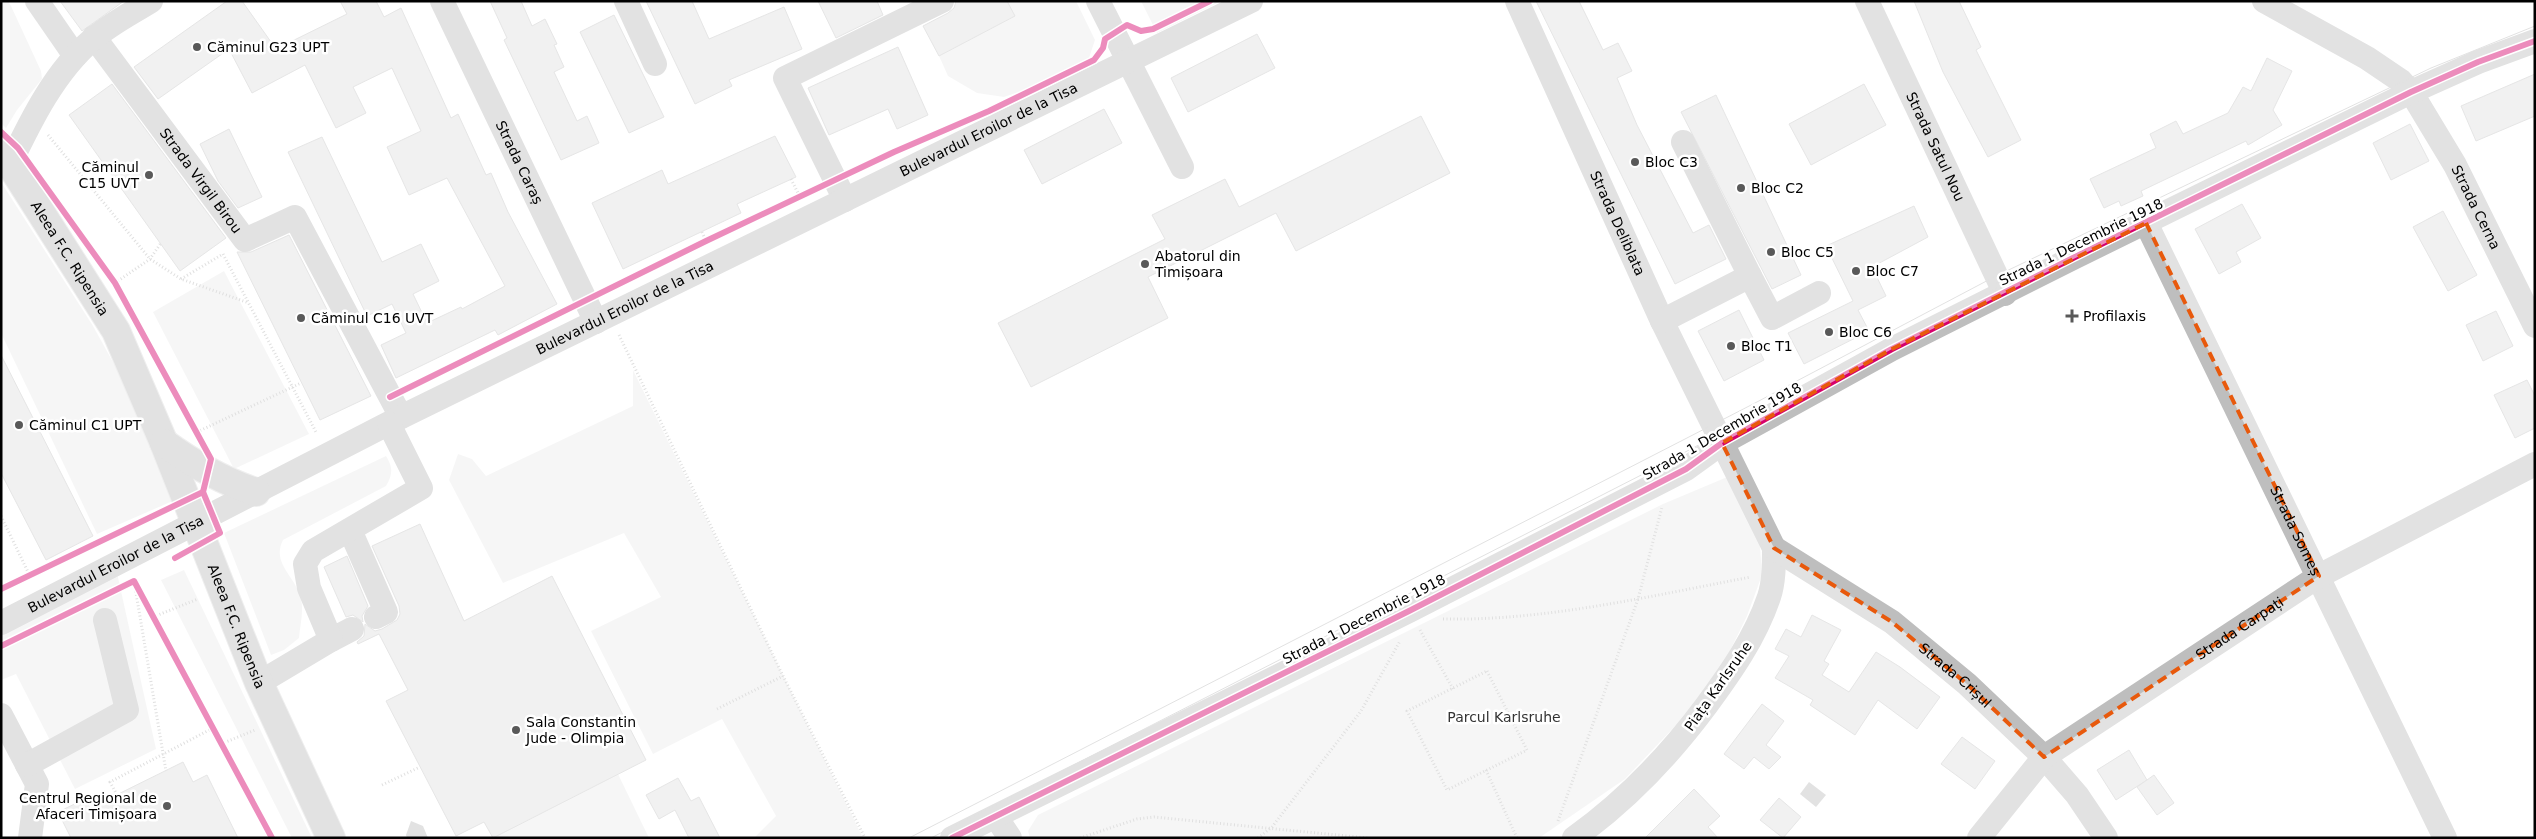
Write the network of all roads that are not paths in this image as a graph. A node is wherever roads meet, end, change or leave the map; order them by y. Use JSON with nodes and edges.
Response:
{"nodes":[{"id":1,"x":37,"y":1,"type":"edge"},
{"id":2,"x":152,"y":1,"type":"edge"},
{"id":3,"x":442,"y":1,"type":"edge"},
{"id":4,"x":626,"y":1,"type":"edge"},
{"id":5,"x":942,"y":1,"type":"edge"},
{"id":6,"x":1098,"y":1,"type":"edge"},
{"id":7,"x":1251,"y":1,"type":"edge"},
{"id":8,"x":1517,"y":1,"type":"edge"},
{"id":9,"x":1867,"y":1,"type":"edge"},
{"id":10,"x":2264,"y":1,"type":"edge"},
{"id":11,"x":94,"y":38,"type":"junction"},
{"id":12,"x":2535,"y":41,"type":"edge"},
{"id":13,"x":75,"y":56,"type":"junction"},
{"id":14,"x":1128,"y":62,"type":"junction"},
{"id":15,"x":655,"y":64,"type":"dead end"},
{"id":16,"x":2411,"y":92,"type":"junction"},
{"id":17,"x":1683,"y":142,"type":"dead end"},
{"id":18,"x":6,"y":158,"type":"edge"},
{"id":19,"x":1182,"y":167,"type":"dead end"},
{"id":20,"x":845,"y":200,"type":"junction"},
{"id":21,"x":2146,"y":224,"type":"junction"},
{"id":22,"x":1750,"y":276,"type":"junction"},
{"id":23,"x":1819,"y":293,"type":"dead end"},
{"id":24,"x":2005,"y":294,"type":"junction"},
{"id":25,"x":603,"y":319,"type":"junction"},
{"id":26,"x":1662,"y":321,"type":"junction"},
{"id":27,"x":2535,"y":326,"type":"edge"},
{"id":28,"x":395,"y":420,"type":"junction"},
{"id":29,"x":164,"y":443,"type":"junction"},
{"id":30,"x":1722,"y":443,"type":"junction"},
{"id":31,"x":2535,"y":464,"type":"edge"},
{"id":32,"x":256,"y":492,"type":"junction"},
{"id":33,"x":195,"y":523,"type":"junction"},
{"id":34,"x":350,"y":530,"type":"junction"},
{"id":35,"x":1774,"y":548,"type":"junction"},
{"id":36,"x":2319,"y":576,"type":"junction"},
{"id":37,"x":376,"y":617,"type":"dead end"},
{"id":38,"x":105,"y":620,"type":"dead end"},
{"id":39,"x":1,"y":622,"type":"edge"},
{"id":40,"x":259,"y":683,"type":"junction"},
{"id":41,"x":1,"y":715,"type":"edge"},
{"id":42,"x":2044,"y":757,"type":"junction"},
{"id":43,"x":27,"y":764,"type":"junction"},
{"id":44,"x":996,"y":816,"type":"junction"},
{"id":45,"x":1565,"y":833,"type":"edge"},
{"id":46,"x":30,"y":838,"type":"edge"},
{"id":47,"x":331,"y":838,"type":"edge"},
{"id":48,"x":952,"y":838,"type":"edge"},
{"id":49,"x":1010,"y":838,"type":"edge"},
{"id":50,"x":1979,"y":838,"type":"edge"},
{"id":51,"x":2106,"y":838,"type":"edge"},
{"id":52,"x":2445,"y":838,"type":"edge"}],
"edges":[{"from":1,"to":13,"type":"street"},
{"from":2,"to":11,"type":"street"},
{"from":3,"to":25,"type":"street","name":"Strada Caraș"},
{"from":4,"to":15,"type":"street"},
{"from":5,"to":20,"type":"street"},
{"from":6,"to":14,"type":"street"},
{"from":7,"to":14,"type":"street","name":"Bulevardul Eroilor de la Tisa"},
{"from":8,"to":26,"type":"street","name":"Strada Deliblata"},
{"from":9,"to":24,"type":"street","name":"Strada Satul Nou"},
{"from":10,"to":16,"type":"street","name":"Strada Cerna"},
{"from":11,"to":13,"type":"street"},
{"from":11,"to":28,"type":"street","name":"Strada Virgil Birou"},
{"from":12,"to":16,"type":"street","name":"Strada 1 Decembrie 1918"},
{"from":13,"to":18,"type":"street"},
{"from":14,"to":19,"type":"street"},
{"from":14,"to":20,"type":"street","name":"Bulevardul Eroilor de la Tisa"},
{"from":16,"to":21,"type":"street","name":"Strada 1 Decembrie 1918"},
{"from":16,"to":27,"type":"street","name":"Strada Cerna"},
{"from":17,"to":22,"type":"street"},
{"from":18,"to":29,"type":"main road","name":"Aleea F.C. Ripensia"},
{"from":20,"to":25,"type":"street","name":"Bulevardul Eroilor de la Tisa"},
{"from":21,"to":24,"type":"street","name":"Strada 1 Decembrie 1918"},
{"from":21,"to":36,"type":"street","name":"Strada Someș"},
{"from":22,"to":23,"type":"street"},
{"from":22,"to":26,"type":"street"},
{"from":24,"to":30,"type":"street","name":"Strada 1 Decembrie 1918"},
{"from":25,"to":28,"type":"street","name":"Bulevardul Eroilor de la Tisa"},
{"from":26,"to":30,"type":"street","name":"Strada Deliblata"},
{"from":28,"to":32,"type":"street","name":"Bulevardul Eroilor de la Tisa"},
{"from":28,"to":34,"type":"street"},
{"from":29,"to":32,"type":"main road"},
{"from":29,"to":33,"type":"main road","name":"Aleea F.C. Ripensia"},
{"from":30,"to":35,"type":"street","name":"Piața Karlsruhe"},
{"from":30,"to":44,"type":"street","name":"Strada 1 Decembrie 1918"},
{"from":31,"to":36,"type":"street","name":"Strada Carpați"},
{"from":32,"to":33,"type":"street","name":"Bulevardul Eroilor de la Tisa"},
{"from":33,"to":39,"type":"street","name":"Bulevardul Eroilor de la Tisa"},
{"from":33,"to":40,"type":"main road","name":"Aleea F.C. Ripensia"},
{"from":34,"to":37,"type":"street"},
{"from":34,"to":40,"type":"street"},
{"from":35,"to":42,"type":"street","name":"Strada Crișul"},
{"from":35,"to":45,"type":"street","name":"Piața Karlsruhe"},
{"from":36,"to":42,"type":"street","name":"Strada Carpați"},
{"from":36,"to":52,"type":"street","name":"Strada Someș"},
{"from":38,"to":43,"type":"street"},
{"from":40,"to":47,"type":"main road","name":"Aleea F.C. Ripensia"},
{"from":41,"to":43,"type":"street"},
{"from":42,"to":50,"type":"street","name":"Strada Carpați"},
{"from":42,"to":51,"type":"street","name":"Strada Crișul"},
{"from":43,"to":46,"type":"street"},
{"from":44,"to":48,"type":"street","name":"Strada 1 Decembrie 1918"},
{"from":44,"to":49,"type":"street"}]}
